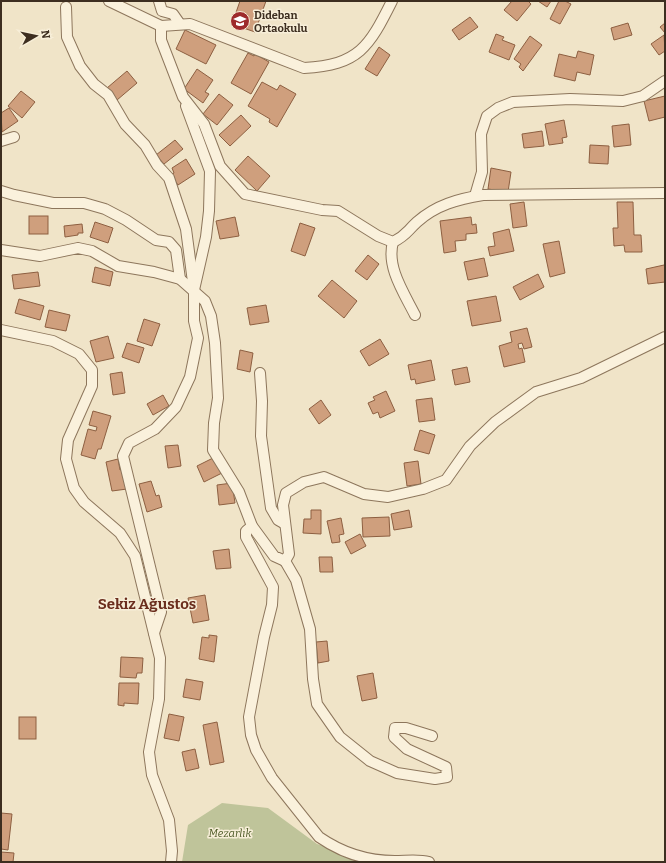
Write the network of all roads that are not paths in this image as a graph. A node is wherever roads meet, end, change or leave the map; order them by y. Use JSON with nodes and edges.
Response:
{"nodes":[{"id":1,"x":109,"y":1,"type":"edge"},
{"id":2,"x":159,"y":1,"type":"edge"},
{"id":3,"x":392,"y":1,"type":"edge"},
{"id":4,"x":66,"y":7,"type":"dead end"},
{"id":5,"x":180,"y":24,"type":"junction"},
{"id":6,"x":162,"y":26,"type":"junction"},
{"id":7,"x":665,"y":81,"type":"edge"},
{"id":8,"x":183,"y":97,"type":"junction"},
{"id":9,"x":14,"y":137,"type":"dead end"},
{"id":10,"x":1,"y":141,"type":"edge"},
{"id":11,"x":1,"y":191,"type":"edge"},
{"id":12,"x":665,"y":193,"type":"edge"},
{"id":13,"x":475,"y":196,"type":"junction"},
{"id":14,"x":393,"y":242,"type":"junction"},
{"id":15,"x":1,"y":250,"type":"edge"},
{"id":16,"x":180,"y":279,"type":"junction"},
{"id":17,"x":194,"y":290,"type":"junction"},
{"id":18,"x":415,"y":315,"type":"dead end"},
{"id":19,"x":1,"y":330,"type":"edge"},
{"id":20,"x":665,"y":337,"type":"edge"},
{"id":21,"x":260,"y":373,"type":"dead end"},
{"id":22,"x":285,"y":524,"type":"junction"},
{"id":23,"x":252,"y":526,"type":"junction"},
{"id":24,"x":285,"y":561,"type":"junction"},
{"id":25,"x":154,"y":634,"type":"junction"},
{"id":26,"x":432,"y":736,"type":"dead end"},
{"id":27,"x":171,"y":862,"type":"edge"},
{"id":28,"x":429,"y":862,"type":"edge"}],
"edges":[{"from":1,"to":6,"type":"street"},
{"from":2,"to":5,"type":"street"},
{"from":3,"to":5,"type":"street"},
{"from":4,"to":17,"type":"street"},
{"from":5,"to":6,"type":"street"},
{"from":6,"to":8,"type":"street"},
{"from":7,"to":13,"type":"street"},
{"from":8,"to":14,"type":"street"},
{"from":8,"to":17,"type":"street"},
{"from":9,"to":10,"type":"street"},
{"from":11,"to":16,"type":"street"},
{"from":12,"to":13,"type":"street"},
{"from":13,"to":14,"type":"street"},
{"from":14,"to":18,"type":"street"},
{"from":15,"to":16,"type":"street"},
{"from":16,"to":17,"type":"street"},
{"from":17,"to":23,"type":"street"},
{"from":17,"to":25,"type":"street"},
{"from":19,"to":25,"type":"street"},
{"from":20,"to":22,"type":"street"},
{"from":21,"to":22,"type":"street"},
{"from":22,"to":24,"type":"street"},
{"from":23,"to":24,"type":"street"},
{"from":23,"to":28,"type":"street"},
{"from":24,"to":26,"type":"street"},
{"from":25,"to":27,"type":"street"}]}
